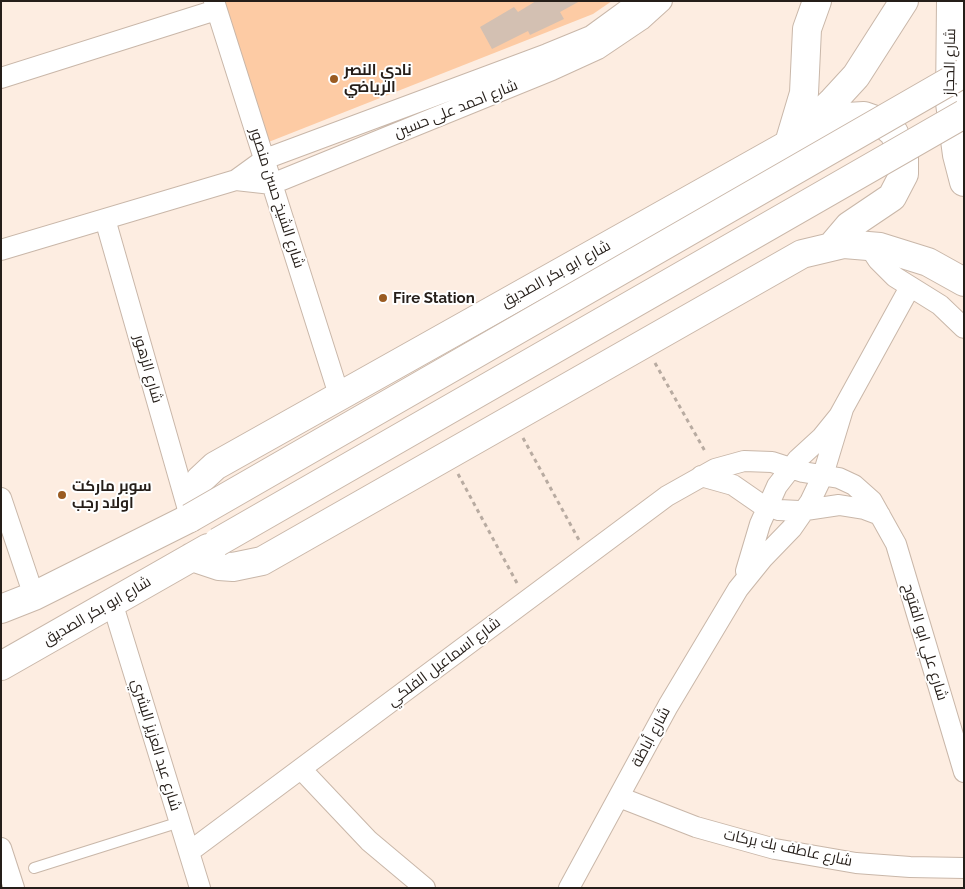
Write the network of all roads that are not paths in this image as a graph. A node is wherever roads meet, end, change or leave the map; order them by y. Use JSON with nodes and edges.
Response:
{"nodes":[{"id":1,"x":639,"y":1,"type":"edge"},
{"id":2,"x":662,"y":1,"type":"edge"},
{"id":3,"x":904,"y":1,"type":"edge"},
{"id":4,"x":951,"y":1,"type":"edge"},
{"id":5,"x":813,"y":2,"type":"edge"},
{"id":6,"x":215,"y":5,"type":"edge"},
{"id":7,"x":964,"y":73,"type":"edge"},
{"id":8,"x":1,"y":78,"type":"edge"},
{"id":9,"x":964,"y":114,"type":"edge"},
{"id":10,"x":789,"y":144,"type":"junction"},
{"id":11,"x":265,"y":159,"type":"junction"},
{"id":12,"x":236,"y":180,"type":"junction"},
{"id":13,"x":964,"y":182,"type":"edge"},
{"id":14,"x":272,"y":184,"type":"junction"},
{"id":15,"x":105,"y":219,"type":"junction"},
{"id":16,"x":868,"y":245,"type":"junction"},
{"id":17,"x":832,"y":246,"type":"junction"},
{"id":18,"x":1,"y":250,"type":"edge"},
{"id":19,"x":964,"y":282,"type":"edge"},
{"id":20,"x":910,"y":287,"type":"junction"},
{"id":21,"x":964,"y":328,"type":"edge"},
{"id":22,"x":339,"y":394,"type":"junction"},
{"id":23,"x":843,"y":409,"type":"junction"},
{"id":24,"x":790,"y":468,"type":"junction"},
{"id":25,"x":708,"y":472,"type":"junction"},
{"id":26,"x":823,"y":475,"type":"junction"},
{"id":27,"x":1,"y":498,"type":"edge"},
{"id":28,"x":766,"y":506,"type":"junction"},
{"id":29,"x":805,"y":510,"type":"junction"},
{"id":30,"x":880,"y":515,"type":"junction"},
{"id":31,"x":190,"y":518,"type":"junction"},
{"id":32,"x":192,"y":557,"type":"junction"},
{"id":33,"x":738,"y":589,"type":"junction"},
{"id":34,"x":34,"y":596,"type":"junction"},
{"id":35,"x":112,"y":602,"type":"junction"},
{"id":36,"x":1,"y":609,"type":"edge"},
{"id":37,"x":1,"y":666,"type":"edge"},
{"id":38,"x":301,"y":769,"type":"junction"},
{"id":39,"x":964,"y":772,"type":"edge"},
{"id":40,"x":619,"y":797,"type":"junction"},
{"id":41,"x":180,"y":822,"type":"junction"},
{"id":42,"x":189,"y":852,"type":"junction"},
{"id":43,"x":3,"y":859,"type":"edge"},
{"id":44,"x":34,"y":868,"type":"dead end"},
{"id":45,"x":964,"y":868,"type":"edge"},
{"id":46,"x":14,"y":888,"type":"edge"},
{"id":47,"x":200,"y":888,"type":"edge"},
{"id":48,"x":425,"y":888,"type":"edge"},
{"id":49,"x":568,"y":888,"type":"edge"}],
"edges":[{"from":1,"to":11,"type":"street","name":"شارع احمد على حسين"},
{"from":2,"to":14,"type":"street","name":"شارع احمد على حسين"},
{"from":3,"to":10,"type":"main road","name":"شارع ابو بكر الصديق"},
{"from":4,"to":13,"type":"main road","name":"شارع الحجاز"},
{"from":5,"to":10,"type":"main road"},
{"from":6,"to":8,"type":"street"},
{"from":6,"to":11,"type":"street","name":"شارع الشيخ حسن منصور"},
{"from":7,"to":31,"type":"main road","name":"شارع ابو بكر الصديق","bridge":true},
{"from":9,"to":32,"type":"main road","name":"شارع ابو بكر الصديق","bridge":true},
{"from":10,"to":17,"type":"main road"},
{"from":10,"to":22,"type":"main road","name":"شارع ابو بكر الصديق"},
{"from":11,"to":12,"type":"street","name":"شارع احمد على حسين"},
{"from":11,"to":14,"type":"street","name":"شارع الشيخ حسن منصور"},
{"from":12,"to":14,"type":"street","name":"شارع احمد على حسين"},
{"from":12,"to":15,"type":"street","name":"شارع احمد على حسين"},
{"from":14,"to":22,"type":"street","name":"شارع الشيخ حسن منصور"},
{"from":15,"to":18,"type":"street","name":"شارع احمد على حسين"},
{"from":15,"to":31,"type":"street","name":"شارع الزهور"},
{"from":16,"to":17,"type":"main road"},
{"from":16,"to":19,"type":"main road"},
{"from":16,"to":20,"type":"street"},
{"from":17,"to":32,"type":"main road"},
{"from":20,"to":21,"type":"street"},
{"from":20,"to":23,"type":"street","name":"شارع أباظة"},
{"from":22,"to":31,"type":"main road","name":"شارع ابو بكر الصديق"},
{"from":23,"to":24,"type":"street","name":"شارع أباظة"},
{"from":23,"to":26,"type":"street","name":"شارع أباظة"},
{"from":24,"to":25,"type":"street","name":"شارع اسماعيل الفلكي"},
{"from":24,"to":26,"type":"street","name":"شارع علي ابو الفتوح"},
{"from":24,"to":28,"type":"street","name":"شارع أباظة"},
{"from":25,"to":28,"type":"street"},
{"from":25,"to":38,"type":"street","name":"شارع اسماعيل الفلكي"},
{"from":26,"to":29,"type":"street","name":"شارع أباظة"},
{"from":26,"to":30,"type":"street","name":"شارع علي ابو الفتوح"},
{"from":27,"to":34,"type":"street"},
{"from":28,"to":29,"type":"street"},
{"from":28,"to":33,"type":"street","name":"شارع أباظة"},
{"from":29,"to":30,"type":"street"},
{"from":29,"to":33,"type":"street","name":"شارع أباظة"},
{"from":30,"to":39,"type":"street","name":"شارع علي ابو الفتوح"},
{"from":31,"to":34,"type":"main road","name":"شارع ابو بكر الصديق"},
{"from":32,"to":35,"type":"main road","name":"شارع ابو بكر الصديق"},
{"from":33,"to":40,"type":"street","name":"شارع أباظة"},
{"from":34,"to":36,"type":"main road","name":"شارع ابو بكر الصديق"},
{"from":35,"to":37,"type":"main road","name":"شارع ابو بكر الصديق"},
{"from":35,"to":41,"type":"street","name":"شارع عبد العزيز البشري"},
{"from":38,"to":42,"type":"street","name":"شارع اسماعيل الفلكي"},
{"from":38,"to":48,"type":"street"},
{"from":40,"to":45,"type":"street","name":"شارع عاطف بك بركات"},
{"from":40,"to":49,"type":"street","name":"شارع أباظة"},
{"from":41,"to":42,"type":"street","name":"شارع عبد العزيز البشري"},
{"from":41,"to":44,"type":"lane"},
{"from":42,"to":47,"type":"street","name":"شارع عبد العزيز البشري"},
{"from":43,"to":46,"type":"street"}]}
